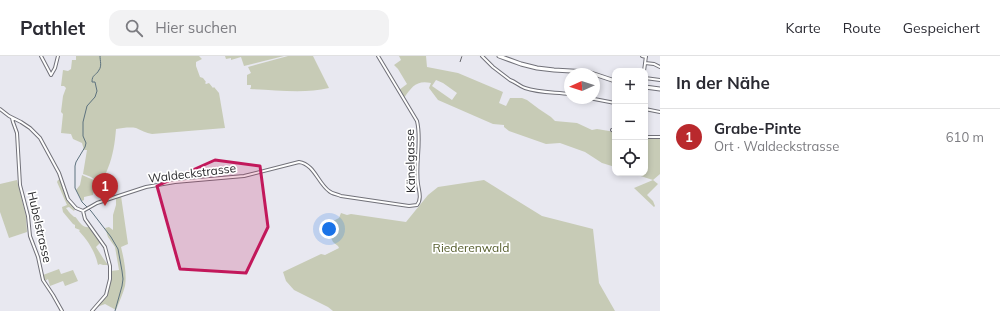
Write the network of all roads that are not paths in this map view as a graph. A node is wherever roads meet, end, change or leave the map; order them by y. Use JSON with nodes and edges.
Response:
{"nodes":[{"id":1,"x":41,"y":56,"type":"edge"},
{"id":2,"x":58,"y":56,"type":"edge"},
{"id":3,"x":378,"y":56,"type":"edge"},
{"id":4,"x":482,"y":56,"type":"edge"},
{"id":5,"x":499,"y":56,"type":"edge"},
{"id":6,"x":642,"y":56,"type":"edge"},
{"id":7,"x":646,"y":56,"type":"edge"},
{"id":8,"x":645,"y":63,"type":"junction"},
{"id":9,"x":660,"y":67,"type":"edge"},
{"id":10,"x":644,"y":68,"type":"edge"},
{"id":11,"x":648,"y":78,"type":"edge"},
{"id":12,"x":612,"y":80,"type":"edge"},
{"id":13,"x":660,"y":80,"type":"edge"},
{"id":14,"x":648,"y":87,"type":"edge"},
{"id":15,"x":660,"y":89,"type":"edge"},
{"id":16,"x":564,"y":93,"type":"edge"},
{"id":17,"x":600,"y":100,"type":"edge"},
{"id":18,"x":612,"y":102,"type":"edge"},
{"id":19,"x":0,"y":108,"type":"edge"},
{"id":20,"x":648,"y":110,"type":"edge"},
{"id":21,"x":660,"y":112,"type":"edge"},
{"id":22,"x":12,"y":118,"type":"junction"},
{"id":23,"x":648,"y":136,"type":"edge"},
{"id":24,"x":660,"y":137,"type":"edge"},
{"id":25,"x":306,"y":163,"type":"joint"},
{"id":26,"x":83,"y":211,"type":"junction"},
{"id":27,"x":62,"y":311,"type":"edge"},
{"id":28,"x":92,"y":311,"type":"edge"}],
"edges":[{"from":1,"to":2,"type":"street"},
{"from":3,"to":25,"type":"street","name":"Känelgasse"},
{"from":4,"to":16,"type":"street"},
{"from":5,"to":12,"type":"street"},
{"from":6,"to":7,"type":"street"},
{"from":7,"to":8,"type":"street"},
{"from":8,"to":9,"type":"street"},
{"from":8,"to":10,"type":"street"},
{"from":11,"to":13,"type":"street"},
{"from":14,"to":15,"type":"street"},
{"from":17,"to":18,"type":"street"},
{"from":19,"to":22,"type":"street"},
{"from":20,"to":21,"type":"street"},
{"from":22,"to":26,"type":"street"},
{"from":22,"to":27,"type":"street","name":"Hubelstrasse"},
{"from":23,"to":24,"type":"street"},
{"from":25,"to":26,"type":"street","name":"Waldeckstrasse"},
{"from":26,"to":28,"type":"street"}]}
